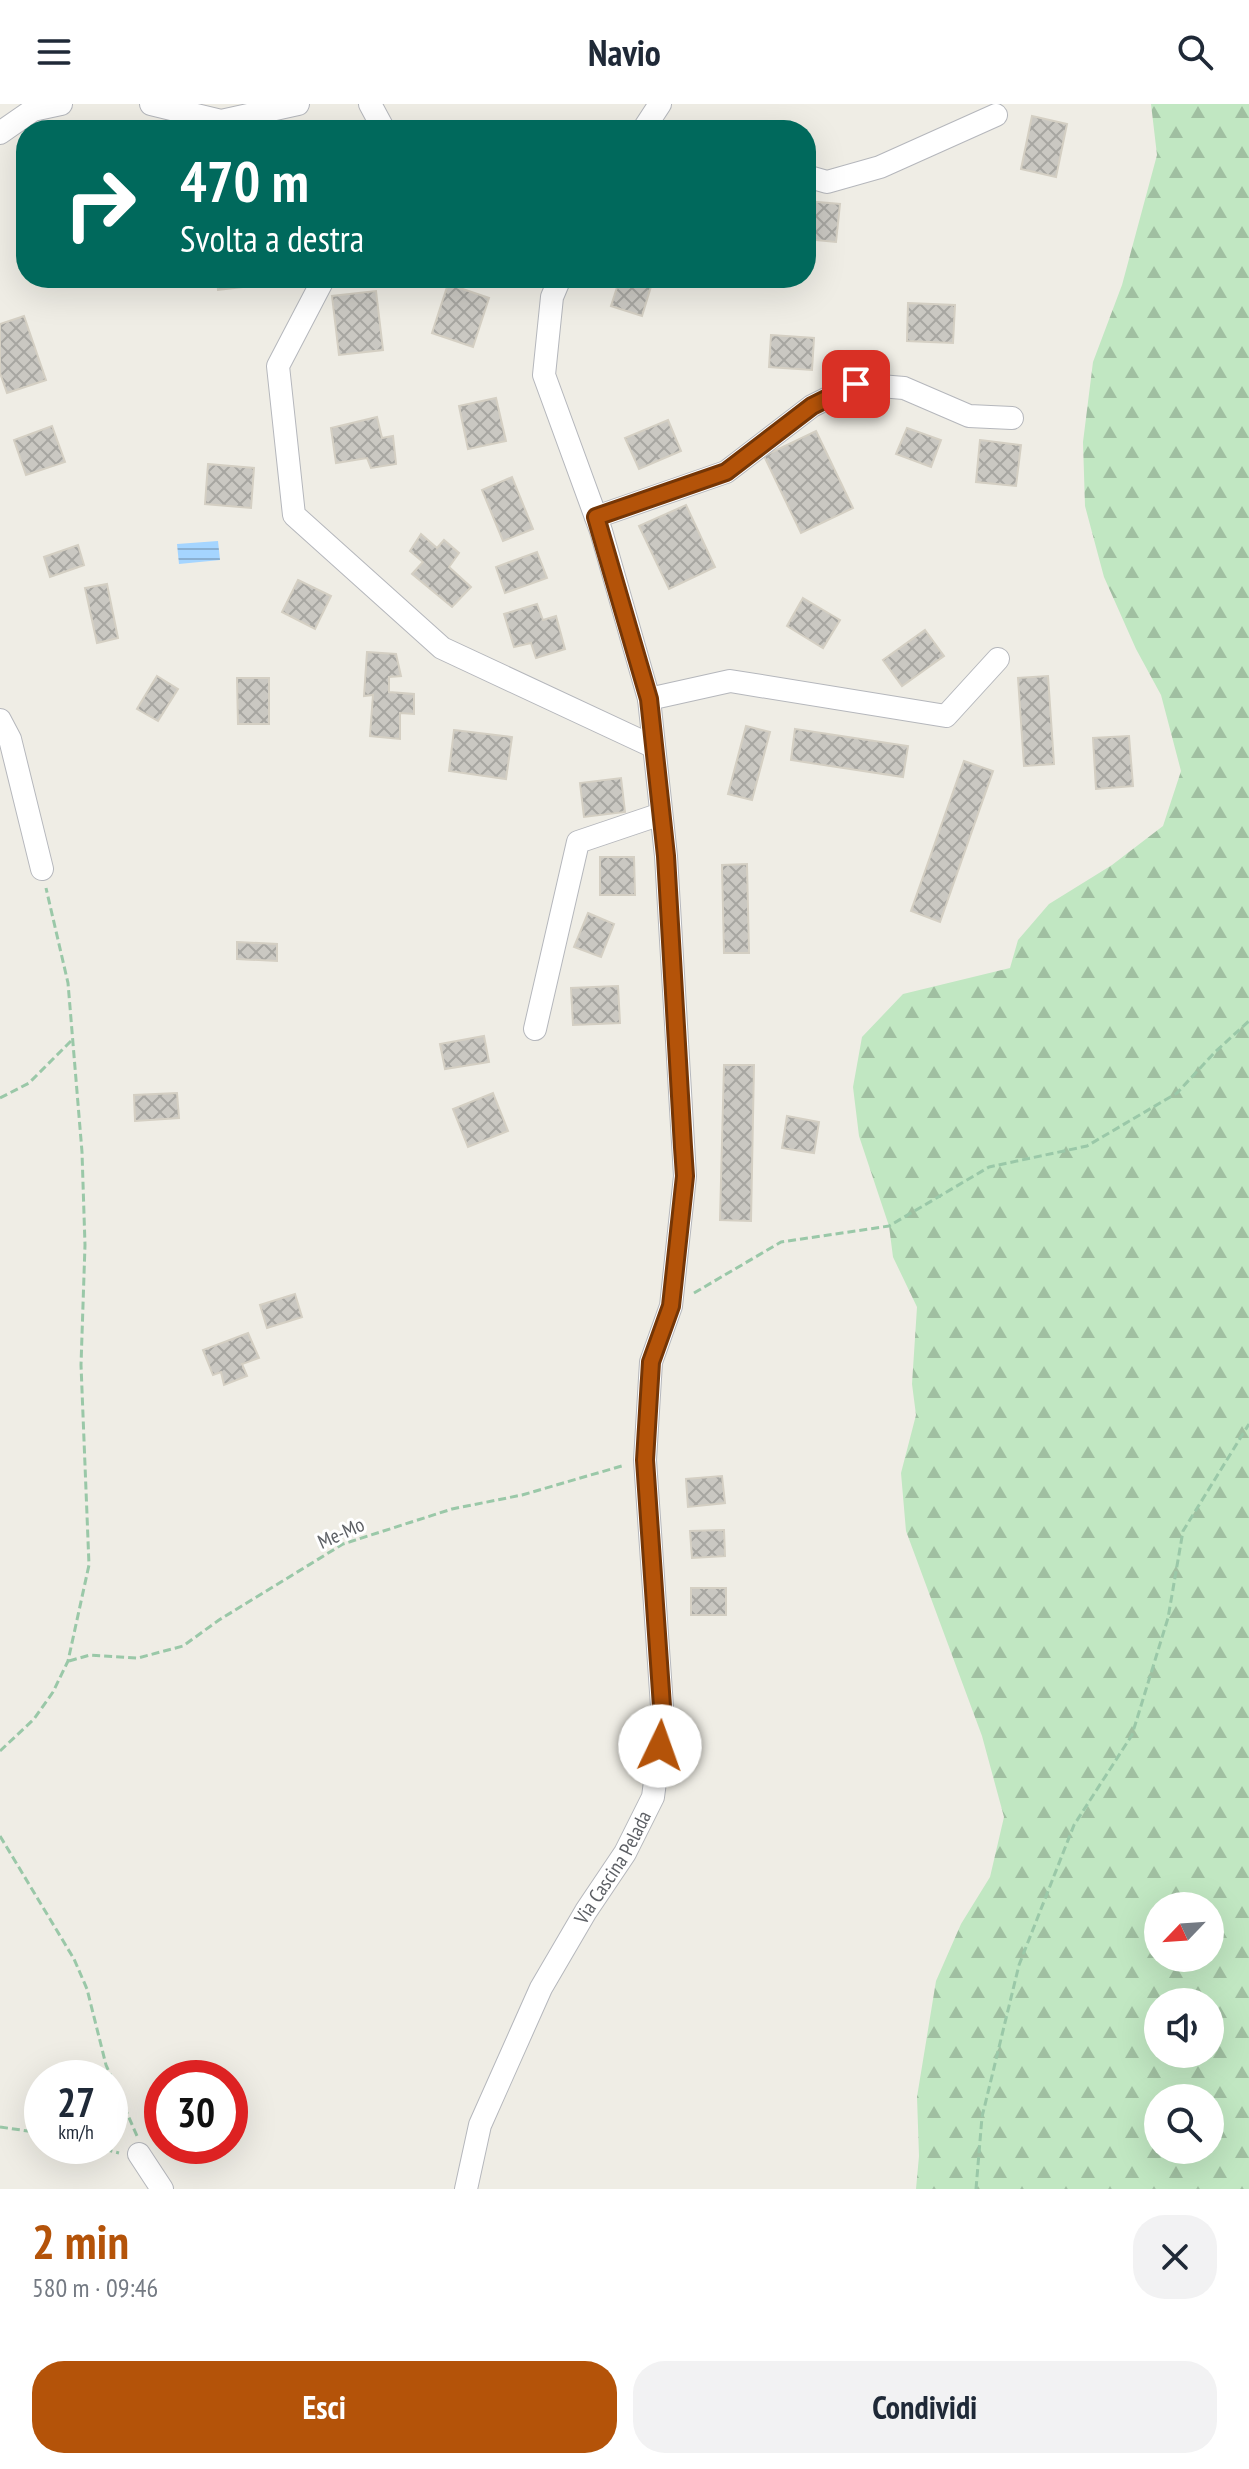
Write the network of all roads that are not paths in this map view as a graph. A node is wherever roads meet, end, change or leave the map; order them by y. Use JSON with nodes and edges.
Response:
{"nodes":[{"id":1,"x":61,"y":104,"type":"edge"},
{"id":2,"x":151,"y":104,"type":"edge"},
{"id":3,"x":298,"y":104,"type":"edge"},
{"id":4,"x":996,"y":115,"type":"dead end"},
{"id":5,"x":19,"y":120,"type":"edge"},
{"id":6,"x":217,"y":120,"type":"edge"},
{"id":7,"x":226,"y":120,"type":"edge"},
{"id":8,"x":816,"y":179,"type":"edge"},
{"id":9,"x":319,"y":288,"type":"edge"},
{"id":10,"x":555,"y":288,"type":"edge"},
{"id":11,"x":1012,"y":418,"type":"dead end"},
{"id":12,"x":596,"y":517,"type":"junction"},
{"id":13,"x":998,"y":659,"type":"dead end"},
{"id":14,"x":649,"y":699,"type":"junction"},
{"id":15,"x":0,"y":720,"type":"edge"},
{"id":16,"x":654,"y":747,"type":"junction"},
{"id":17,"x":661,"y":814,"type":"junction"},
{"id":18,"x":42,"y":869,"type":"road end"},
{"id":19,"x":535,"y":1029,"type":"dead end"},
{"id":20,"x":139,"y":2154,"type":"road end"},
{"id":21,"x":162,"y":2189,"type":"edge"},
{"id":22,"x":466,"y":2189,"type":"edge"}],
"edges":[{"from":1,"to":5,"type":"street"},
{"from":2,"to":6,"type":"street"},
{"from":3,"to":7,"type":"street"},
{"from":4,"to":8,"type":"street"},
{"from":9,"to":16,"type":"street"},
{"from":10,"to":12,"type":"street","name":"Via Cascina Pelada"},
{"from":11,"to":12,"type":"street"},
{"from":12,"to":14,"type":"street","name":"Via Cascina Pelada"},
{"from":13,"to":14,"type":"street"},
{"from":14,"to":16,"type":"street","name":"Via Cascina Pelada"},
{"from":15,"to":18,"type":"street"},
{"from":16,"to":17,"type":"street","name":"Via Cascina Pelada"},
{"from":17,"to":19,"type":"street"},
{"from":17,"to":22,"type":"street","name":"Via Cascina Pelada"},
{"from":20,"to":21,"type":"street"}]}
